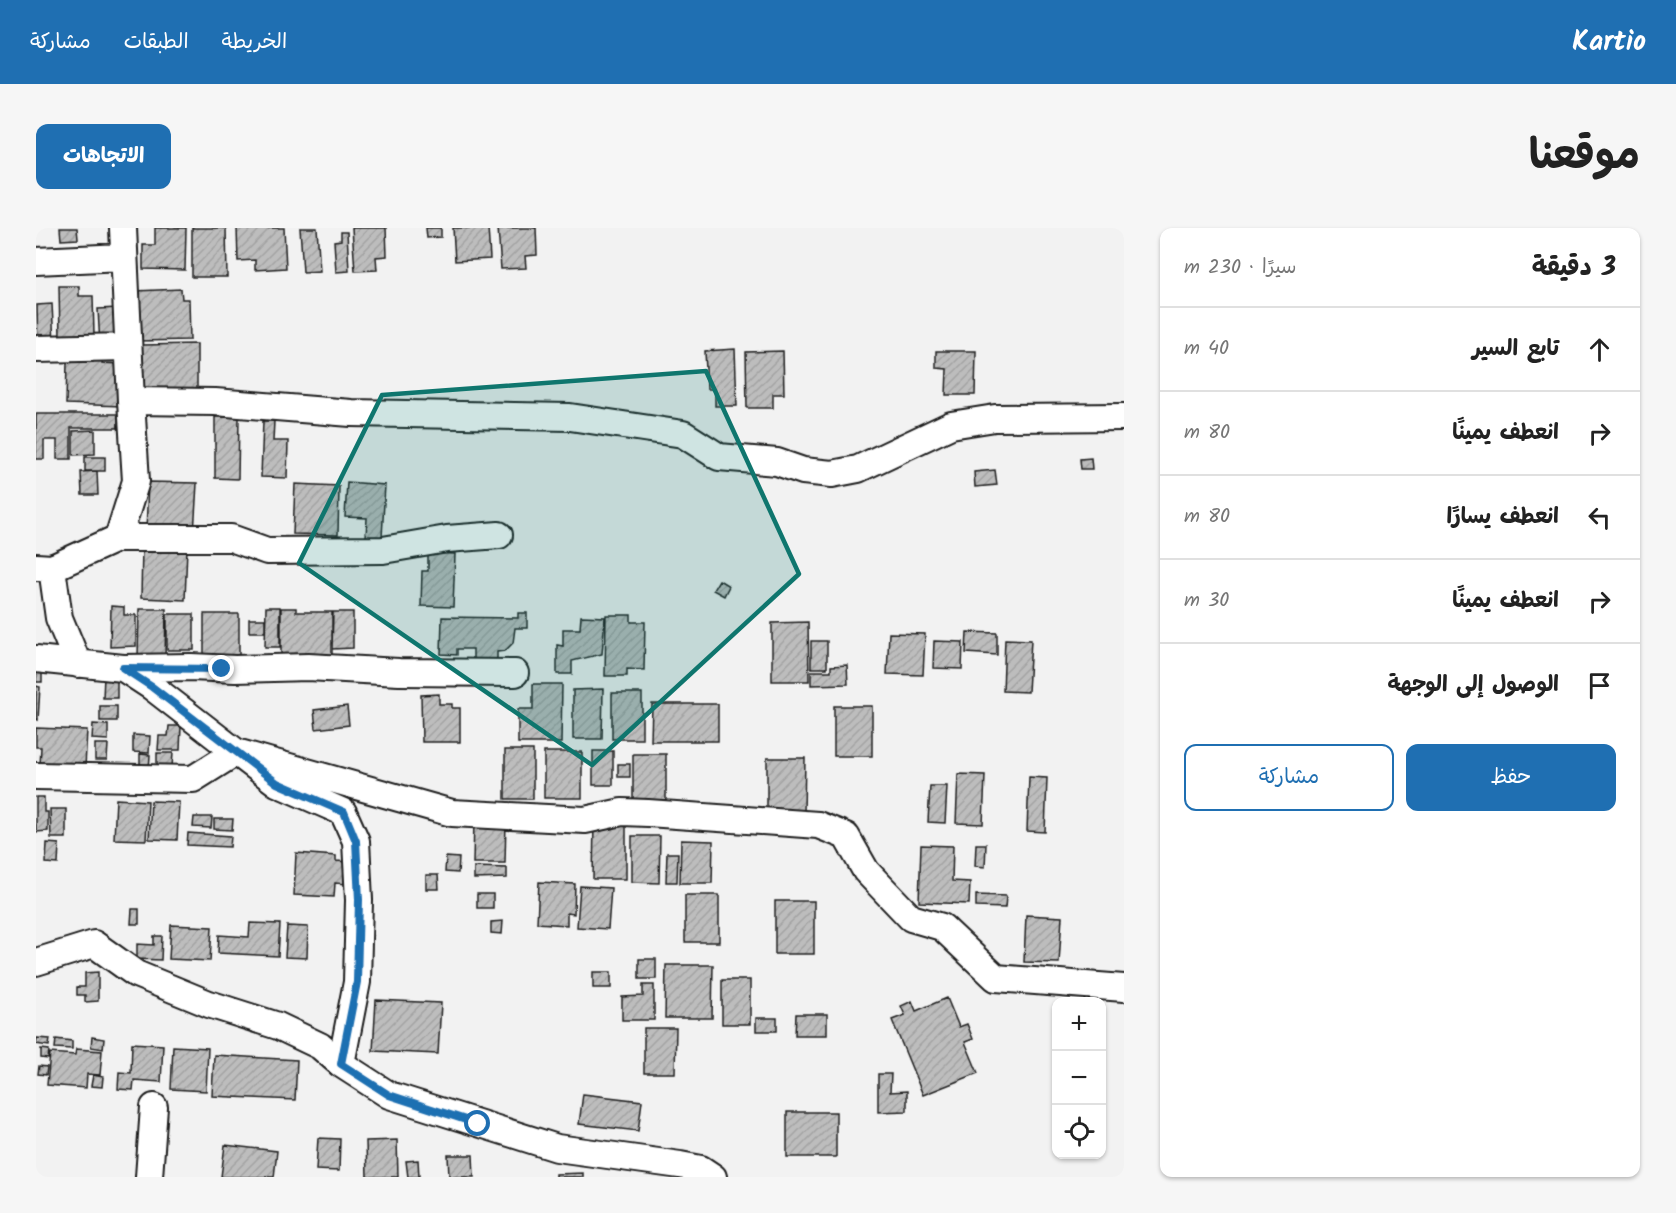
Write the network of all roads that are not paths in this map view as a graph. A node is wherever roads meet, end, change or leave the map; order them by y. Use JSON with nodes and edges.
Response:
{"nodes":[{"id":1,"x":123,"y":228,"type":"edge"},
{"id":2,"x":123,"y":257,"type":"junction"},
{"id":3,"x":36,"y":261,"type":"edge"},
{"id":4,"x":127,"y":347,"type":"junction"},
{"id":5,"x":36,"y":350,"type":"edge"},
{"id":6,"x":131,"y":401,"type":"junction"},
{"id":7,"x":1124,"y":417,"type":"edge"},
{"id":8,"x":499,"y":535,"type":"dead end"},
{"id":9,"x":118,"y":538,"type":"junction"},
{"id":10,"x":44,"y":568,"type":"edge"},
{"id":11,"x":36,"y":659,"type":"edge"},
{"id":12,"x":78,"y":664,"type":"junction"},
{"id":13,"x":123,"y":668,"type":"junction"},
{"id":14,"x":514,"y":673,"type":"dead end"},
{"id":15,"x":236,"y":752,"type":"junction"},
{"id":16,"x":36,"y":776,"type":"edge"},
{"id":17,"x":36,"y":962,"type":"edge"},
{"id":18,"x":1124,"y":988,"type":"edge"},
{"id":19,"x":341,"y":1064,"type":"junction"},
{"id":20,"x":154,"y":1107,"type":"dead end"},
{"id":21,"x":149,"y":1177,"type":"edge"},
{"id":22,"x":713,"y":1177,"type":"edge"}],
"edges":[{"from":1,"to":2,"type":"street"},
{"from":2,"to":3,"type":"street"},
{"from":2,"to":4,"type":"street"},
{"from":4,"to":5,"type":"street"},
{"from":4,"to":6,"type":"street"},
{"from":6,"to":7,"type":"street"},
{"from":6,"to":9,"type":"street"},
{"from":8,"to":9,"type":"street"},
{"from":9,"to":10,"type":"street"},
{"from":10,"to":12,"type":"street"},
{"from":11,"to":12,"type":"street"},
{"from":12,"to":13,"type":"street"},
{"from":13,"to":14,"type":"street"},
{"from":13,"to":15,"type":"street"},
{"from":15,"to":16,"type":"street"},
{"from":15,"to":18,"type":"street"},
{"from":15,"to":19,"type":"street"},
{"from":17,"to":19,"type":"street"},
{"from":19,"to":22,"type":"street"},
{"from":20,"to":21,"type":"street"}]}
